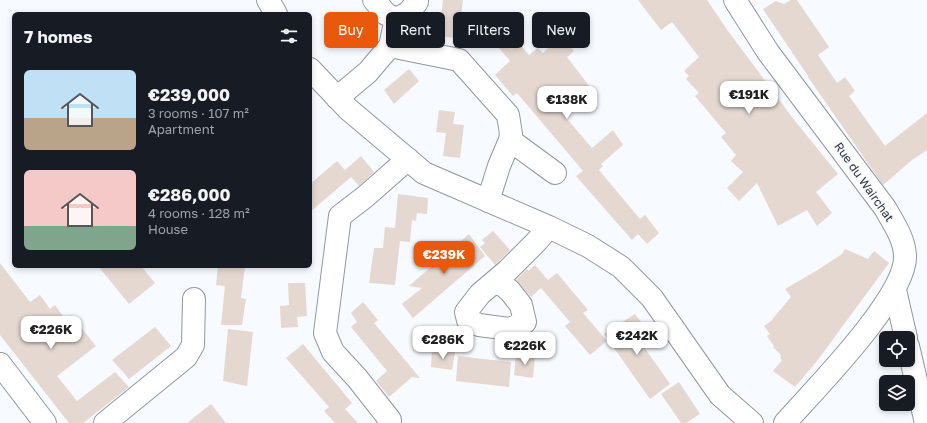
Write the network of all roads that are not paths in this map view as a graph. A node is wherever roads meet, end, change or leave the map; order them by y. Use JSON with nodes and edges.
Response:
{"nodes":[{"id":1,"x":268,"y":0,"type":"edge"},
{"id":2,"x":374,"y":0,"type":"edge"},
{"id":3,"x":417,"y":0,"type":"edge"},
{"id":4,"x":735,"y":0,"type":"edge"},
{"id":5,"x":275,"y":12,"type":"edge"},
{"id":6,"x":408,"y":12,"type":"edge"},
{"id":7,"x":386,"y":14,"type":"edge"},
{"id":8,"x":388,"y":48,"type":"edge"},
{"id":9,"x":400,"y":48,"type":"edge"},
{"id":10,"x":312,"y":70,"type":"edge"},
{"id":11,"x":337,"y":98,"type":"junction"},
{"id":12,"x":510,"y":140,"type":"junction"},
{"id":13,"x":408,"y":159,"type":"junction"},
{"id":14,"x":555,"y":173,"type":"dead end"},
{"id":15,"x":488,"y":201,"type":"junction"},
{"id":16,"x":549,"y":226,"type":"junction"},
{"id":17,"x":497,"y":280,"type":"dead end"},
{"id":18,"x":895,"y":290,"type":"junction"},
{"id":19,"x":194,"y":299,"type":"dead end"},
{"id":20,"x":904,"y":331,"type":"edge"},
{"id":21,"x":0,"y":364,"type":"edge"},
{"id":22,"x":913,"y":367,"type":"edge"},
{"id":23,"x":390,"y":420,"type":"dead end"},
{"id":24,"x":45,"y":423,"type":"edge"},
{"id":25,"x":105,"y":423,"type":"edge"},
{"id":26,"x":752,"y":423,"type":"edge"},
{"id":27,"x":785,"y":423,"type":"edge"},
{"id":28,"x":926,"y":423,"type":"edge"}],
"edges":[{"from":1,"to":5,"type":"street"},
{"from":2,"to":7,"type":"street"},
{"from":3,"to":6,"type":"street"},
{"from":4,"to":18,"type":"street","name":"Rue du Wairchat"},
{"from":8,"to":11,"type":"street"},
{"from":9,"to":12,"type":"street"},
{"from":10,"to":11,"type":"street"},
{"from":11,"to":13,"type":"street"},
{"from":12,"to":14,"type":"street"},
{"from":12,"to":15,"type":"street"},
{"from":13,"to":15,"type":"street"},
{"from":13,"to":23,"type":"street"},
{"from":15,"to":16,"type":"street"},
{"from":16,"to":17,"type":"street"},
{"from":16,"to":26,"type":"street"},
{"from":18,"to":20,"type":"street"},
{"from":18,"to":27,"type":"street","name":"Rue du Wairchat"},
{"from":19,"to":25,"type":"street"},
{"from":21,"to":24,"type":"street"},
{"from":22,"to":28,"type":"street"}]}
